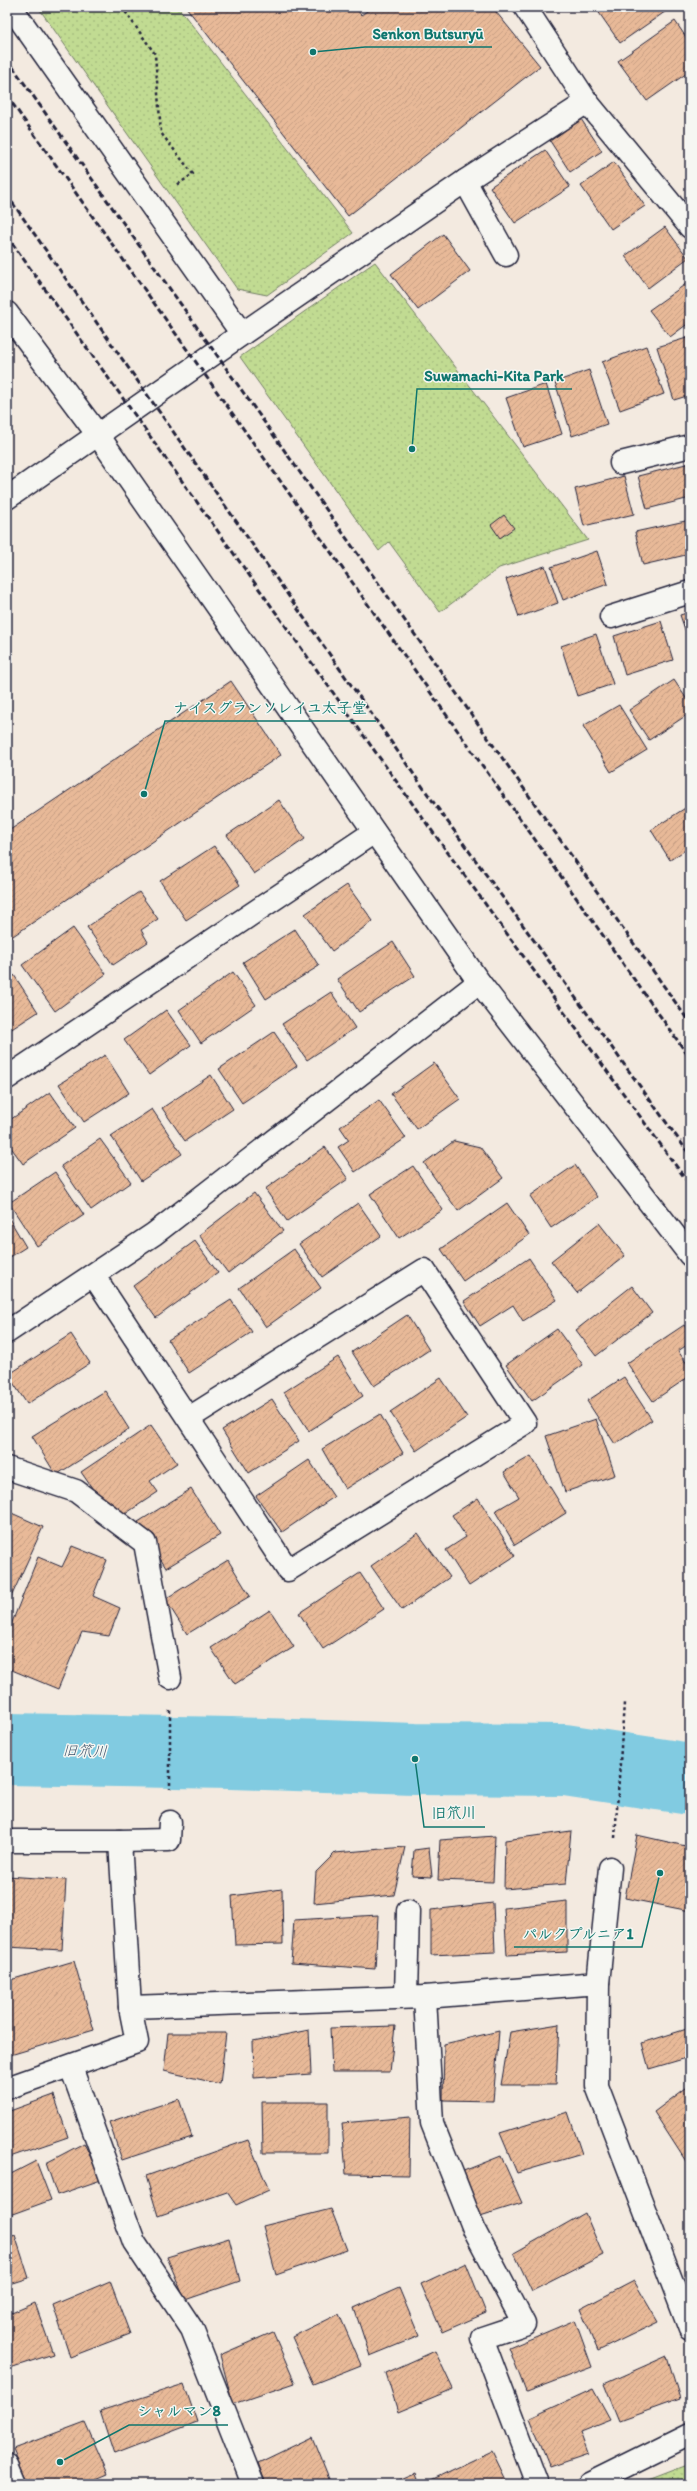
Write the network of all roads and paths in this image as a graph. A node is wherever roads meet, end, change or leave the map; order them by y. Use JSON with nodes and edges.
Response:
{"nodes":[{"id":1,"x":11,"y":7,"type":"edge"},
{"id":2,"x":122,"y":7,"type":"edge"},
{"id":3,"x":525,"y":7,"type":"edge"},
{"id":4,"x":587,"y":102,"type":"junction"},
{"id":5,"x":465,"y":181,"type":"junction"},
{"id":6,"x":151,"y":204,"type":"junction"},
{"id":7,"x":690,"y":227,"type":"edge"},
{"id":8,"x":506,"y":255,"type":"dead end"},
{"id":9,"x":7,"y":313,"type":"edge"},
{"id":10,"x":242,"y":334,"type":"junction"},
{"id":11,"x":98,"y":436,"type":"junction"},
{"id":12,"x":690,"y":446,"type":"edge"},
{"id":13,"x":621,"y":463,"type":"dead end"},
{"id":14,"x":7,"y":498,"type":"edge"},
{"id":15,"x":690,"y":592,"type":"edge"},
{"id":16,"x":611,"y":617,"type":"dead end"},
{"id":17,"x":374,"y":832,"type":"junction"},
{"id":18,"x":479,"y":982,"type":"junction"},
{"id":19,"x":7,"y":1078,"type":"edge"},
{"id":20,"x":690,"y":1255,"type":"edge"},
{"id":21,"x":94,"y":1276,"type":"junction"},
{"id":22,"x":7,"y":1332,"type":"edge"},
{"id":23,"x":189,"y":1418,"type":"junction"},
{"id":24,"x":7,"y":1468,"type":"edge"},
{"id":25,"x":170,"y":1678,"type":"joint"},
{"id":26,"x":624,"y":1703,"type":"dead end"},
{"id":27,"x":170,"y":1822,"type":"joint"},
{"id":28,"x":615,"y":1840,"type":"dead end"},
{"id":29,"x":7,"y":1841,"type":"edge"},
{"id":30,"x":120,"y":1841,"type":"junction"},
{"id":31,"x":610,"y":1868,"type":"dead end"},
{"id":32,"x":408,"y":1911,"type":"dead end"},
{"id":33,"x":598,"y":1983,"type":"junction"},
{"id":34,"x":415,"y":1997,"type":"junction"},
{"id":35,"x":130,"y":2007,"type":"junction"},
{"id":36,"x":71,"y":2067,"type":"junction"},
{"id":37,"x":7,"y":2088,"type":"edge"},
{"id":38,"x":690,"y":2329,"type":"edge"},
{"id":39,"x":690,"y":2434,"type":"edge"},
{"id":40,"x":7,"y":2465,"type":"edge"},
{"id":41,"x":15,"y":2484,"type":"edge"},
{"id":42,"x":253,"y":2484,"type":"edge"},
{"id":43,"x":537,"y":2484,"type":"edge"},
{"id":44,"x":589,"y":2484,"type":"edge"}],
"edges":[{"from":1,"to":6,"type":"street"},
{"from":2,"to":6,"type":"path"},
{"from":3,"to":4,"type":"street"},
{"from":4,"to":5,"type":"street"},
{"from":4,"to":7,"type":"street"},
{"from":5,"to":8,"type":"street"},
{"from":5,"to":10,"type":"street"},
{"from":6,"to":10,"type":"street"},
{"from":9,"to":11,"type":"street"},
{"from":10,"to":11,"type":"street"},
{"from":11,"to":14,"type":"street"},
{"from":11,"to":17,"type":"street"},
{"from":12,"to":13,"type":"street"},
{"from":15,"to":16,"type":"street"},
{"from":17,"to":18,"type":"street"},
{"from":17,"to":19,"type":"street"},
{"from":18,"to":20,"type":"street"},
{"from":18,"to":21,"type":"street"},
{"from":21,"to":22,"type":"street"},
{"from":21,"to":23,"type":"street"},
{"from":23,"to":23,"type":"street"},
{"from":24,"to":25,"type":"street"},
{"from":25,"to":27,"type":"path"},
{"from":26,"to":28,"type":"path"},
{"from":27,"to":30,"type":"street"},
{"from":29,"to":30,"type":"street"},
{"from":30,"to":35,"type":"street"},
{"from":31,"to":33,"type":"street"},
{"from":32,"to":34,"type":"street"},
{"from":33,"to":34,"type":"street"},
{"from":33,"to":38,"type":"street"},
{"from":34,"to":35,"type":"street"},
{"from":34,"to":43,"type":"street"},
{"from":35,"to":36,"type":"street"},
{"from":36,"to":37,"type":"street"},
{"from":36,"to":42,"type":"street"},
{"from":39,"to":44,"type":"street"},
{"from":40,"to":41,"type":"street"}]}
